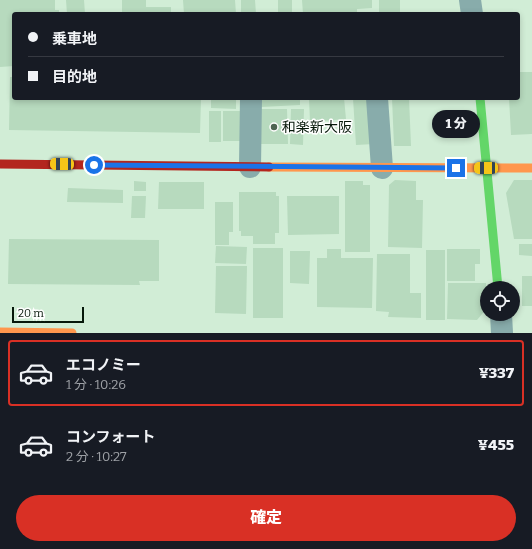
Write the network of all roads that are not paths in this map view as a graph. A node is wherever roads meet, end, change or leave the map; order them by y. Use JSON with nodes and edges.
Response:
{"nodes":[{"id":1,"x":470,"y":0,"type":"edge"},
{"id":2,"x":472,"y":12,"type":"edge"},
{"id":3,"x":251,"y":100,"type":"edge"},
{"id":4,"x":378,"y":100,"type":"edge"},
{"id":5,"x":480,"y":100,"type":"edge"},
{"id":6,"x":0,"y":164,"type":"edge"},
{"id":7,"x":250,"y":167,"type":"junction"},
{"id":8,"x":382,"y":168,"type":"junction"},
{"id":9,"x":486,"y":168,"type":"junction"},
{"id":10,"x":532,"y":168,"type":"edge"},
{"id":11,"x":497,"y":281,"type":"edge"},
{"id":12,"x":501,"y":321,"type":"edge"},
{"id":13,"x":0,"y":332,"type":"edge"},
{"id":14,"x":72,"y":333,"type":"edge"},
{"id":15,"x":502,"y":333,"type":"edge"}],
"edges":[{"from":1,"to":2,"type":"street"},
{"from":3,"to":7,"type":"street"},
{"from":4,"to":8,"type":"street"},
{"from":5,"to":9,"type":"street"},
{"from":6,"to":7,"type":"street"},
{"from":7,"to":8,"type":"street"},
{"from":8,"to":9,"type":"street"},
{"from":9,"to":10,"type":"street"},
{"from":9,"to":11,"type":"street"},
{"from":12,"to":15,"type":"street"},
{"from":13,"to":14,"type":"street"}]}
